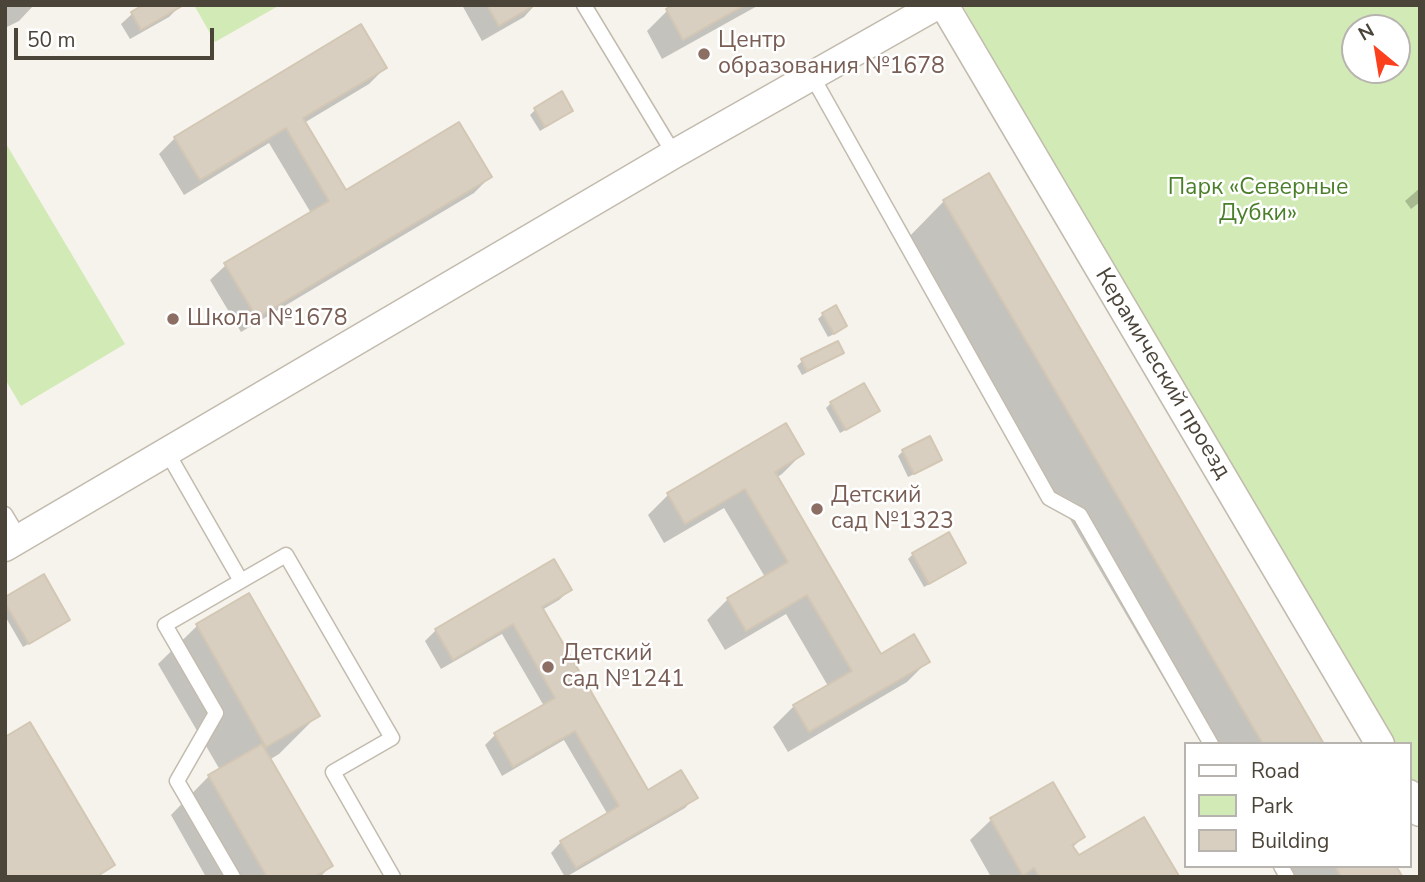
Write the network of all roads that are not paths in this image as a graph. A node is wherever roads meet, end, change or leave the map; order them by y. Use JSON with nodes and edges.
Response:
{"nodes":[{"id":1,"x":584,"y":5,"type":"edge"},
{"id":2,"x":937,"y":5,"type":"edge"},
{"id":3,"x":944,"y":5,"type":"edge"},
{"id":4,"x":811,"y":76,"type":"junction"},
{"id":5,"x":674,"y":154,"type":"junction"},
{"id":6,"x":167,"y":452,"type":"junction"},
{"id":7,"x":5,"y":514,"type":"edge"},
{"id":8,"x":13,"y":543,"type":"edge"},
{"id":9,"x":241,"y":581,"type":"junction"},
{"id":10,"x":1210,"y":742,"type":"edge"},
{"id":11,"x":1379,"y":742,"type":"edge"},
{"id":12,"x":233,"y":877,"type":"edge"},
{"id":13,"x":393,"y":877,"type":"edge"}],
"edges":[{"from":1,"to":5,"type":"lane"},
{"from":2,"to":4,"type":"street"},
{"from":3,"to":11,"type":"street","name":"Керамический проезд"},
{"from":4,"to":5,"type":"street"},
{"from":4,"to":10,"type":"lane"},
{"from":5,"to":6,"type":"street"},
{"from":6,"to":8,"type":"street"},
{"from":6,"to":9,"type":"lane"},
{"from":7,"to":8,"type":"lane"},
{"from":9,"to":12,"type":"lane"},
{"from":9,"to":13,"type":"lane"}]}
